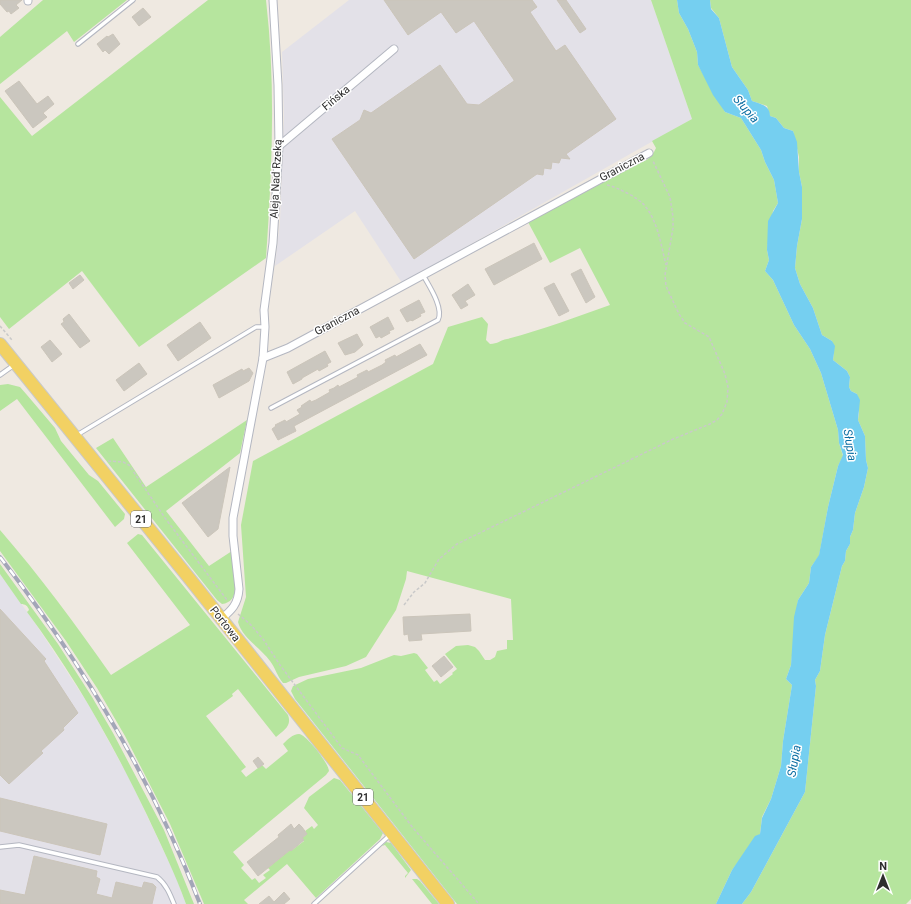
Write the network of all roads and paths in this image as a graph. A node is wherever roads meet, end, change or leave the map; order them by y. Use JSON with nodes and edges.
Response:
{"nodes":[{"id":1,"x":133,"y":0,"type":"edge"},
{"id":2,"x":273,"y":0,"type":"edge"},
{"id":3,"x":78,"y":44,"type":"dead end"},
{"id":4,"x":394,"y":49,"type":"dead end"},
{"id":5,"x":279,"y":146,"type":"junction"},
{"id":6,"x":649,"y":153,"type":"joint"},
{"id":7,"x":596,"y":182,"type":"junction"},
{"id":8,"x":666,"y":266,"type":"junction"},
{"id":9,"x":423,"y":275,"type":"junction"},
{"id":10,"x":265,"y":327,"type":"junction"},
{"id":11,"x":0,"y":344,"type":"edge"},
{"id":12,"x":262,"y":358,"type":"junction"},
{"id":13,"x":15,"y":364,"type":"junction"},
{"id":14,"x":0,"y":375,"type":"edge"},
{"id":15,"x":271,"y":408,"type":"dead end"},
{"id":16,"x":74,"y":437,"type":"junction"},
{"id":17,"x":106,"y":461,"type":"dead end"},
{"id":18,"x":404,"y":605,"type":"dead end"},
{"id":19,"x":234,"y":608,"type":"junction"},
{"id":20,"x":221,"y":620,"type":"junction"},
{"id":21,"x":392,"y":833,"type":"junction"},
{"id":22,"x":0,"y":847,"type":"edge"},
{"id":23,"x":174,"y":904,"type":"edge"},
{"id":24,"x":314,"y":904,"type":"edge"},
{"id":25,"x":448,"y":904,"type":"edge"},
{"id":26,"x":479,"y":904,"type":"edge"}],
"edges":[{"from":1,"to":3,"type":"lane"},
{"from":2,"to":5,"type":"street","name":"Aleja Nad Rzeką"},
{"from":4,"to":5,"type":"street","name":"Fińska"},
{"from":5,"to":10,"type":"street","name":"Aleja Nad Rzeką"},
{"from":6,"to":7,"type":"street","name":"Graniczna"},
{"from":6,"to":8,"type":"path"},
{"from":7,"to":8,"type":"path"},
{"from":7,"to":9,"type":"street","name":"Graniczna"},
{"from":8,"to":18,"type":"path"},
{"from":9,"to":12,"type":"street","name":"Graniczna"},
{"from":9,"to":15,"type":"lane"},
{"from":10,"to":12,"type":"street","name":"Aleja Nad Rzeką"},
{"from":10,"to":16,"type":"lane"},
{"from":11,"to":13,"type":"main road","name":"Portowa","number":"21"},
{"from":12,"to":19,"type":"street"},
{"from":13,"to":14,"type":"lane"},
{"from":13,"to":16,"type":"main road","name":"Portowa","number":"21"},
{"from":16,"to":20,"type":"main road","name":"Portowa","number":"21"},
{"from":17,"to":19,"type":"path"},
{"from":19,"to":20,"type":"street"},
{"from":19,"to":26,"type":"path"},
{"from":20,"to":21,"type":"main road","name":"Portowa","number":"21"},
{"from":21,"to":24,"type":"lane"},
{"from":21,"to":25,"type":"main road","name":"Portowa","number":"21"},
{"from":22,"to":23,"type":"lane"}]}
